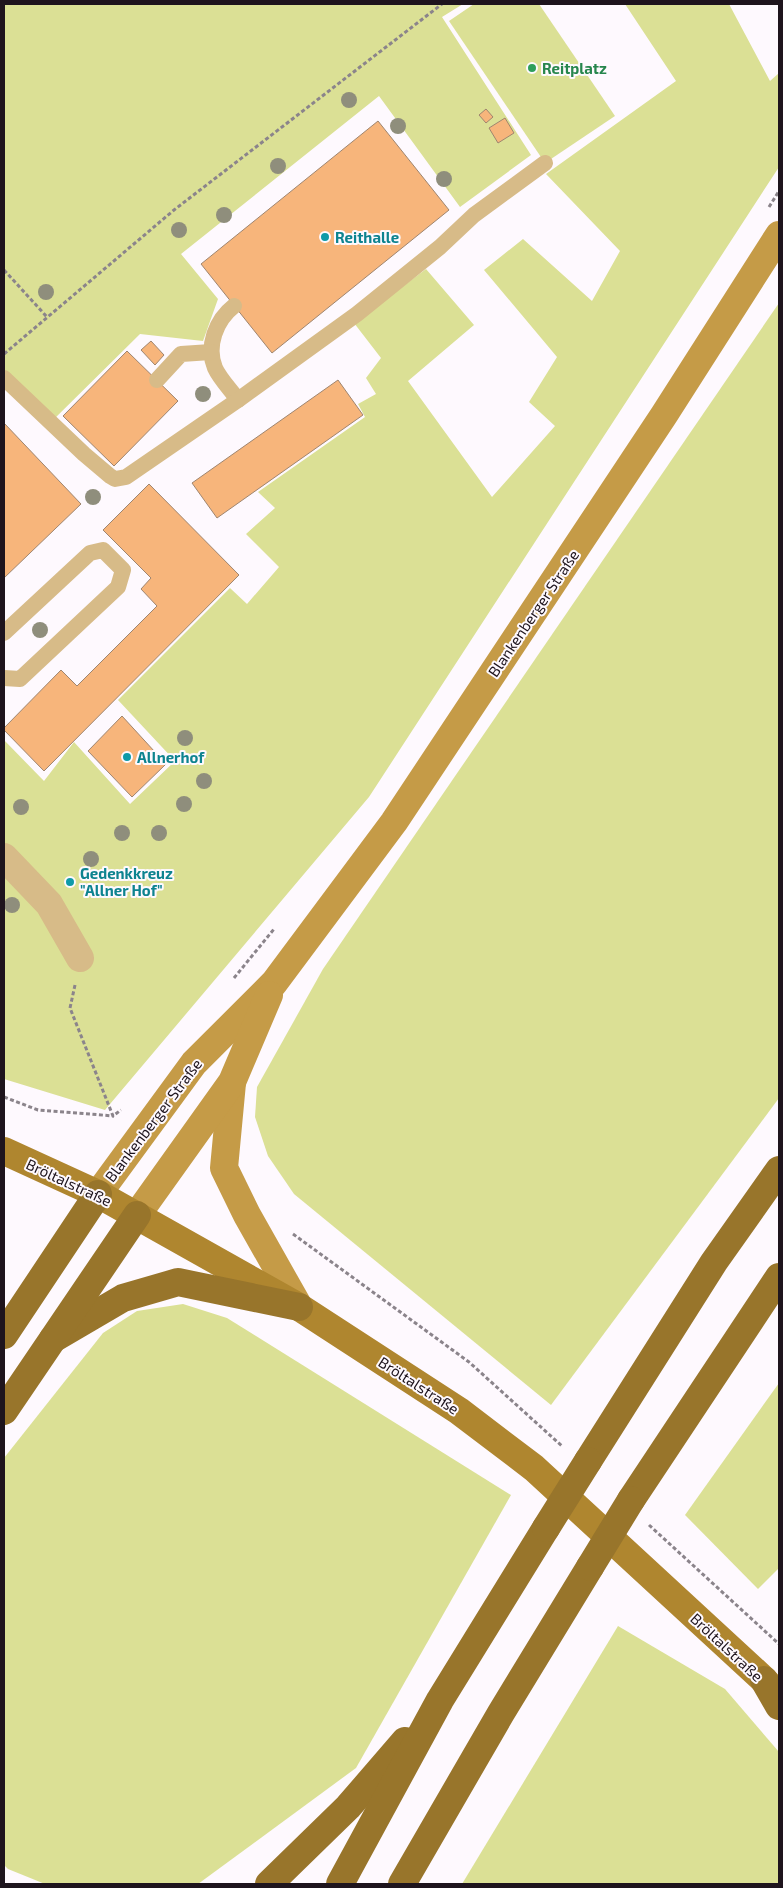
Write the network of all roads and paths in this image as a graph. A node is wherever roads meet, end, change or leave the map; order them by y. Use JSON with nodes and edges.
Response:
{"nodes":[{"id":1,"x":442,"y":4,"type":"edge"},
{"id":2,"x":545,"y":163,"type":"dead end"},
{"id":3,"x":779,"y":191,"type":"edge"},
{"id":4,"x":771,"y":225,"type":"edge"},
{"id":5,"x":4,"y":270,"type":"edge"},
{"id":6,"x":234,"y":306,"type":"dead end"},
{"id":7,"x":48,"y":317,"type":"junction"},
{"id":8,"x":211,"y":352,"type":"junction"},
{"id":9,"x":4,"y":354,"type":"edge"},
{"id":10,"x":4,"y":378,"type":"edge"},
{"id":11,"x":157,"y":380,"type":"dead end"},
{"id":12,"x":238,"y":400,"type":"junction"},
{"id":13,"x":4,"y":634,"type":"edge"},
{"id":14,"x":4,"y":678,"type":"edge"},
{"id":15,"x":4,"y":857,"type":"edge"},
{"id":16,"x":275,"y":928,"type":"dead end"},
{"id":17,"x":80,"y":958,"type":"joint"},
{"id":18,"x":230,"y":982,"type":"dead end"},
{"id":19,"x":274,"y":983,"type":"junction"},
{"id":20,"x":232,"y":1082,"type":"junction"},
{"id":21,"x":4,"y":1096,"type":"edge"},
{"id":22,"x":128,"y":1103,"type":"dead end"},
{"id":23,"x":113,"y":1116,"type":"junction"},
{"id":24,"x":140,"y":1136,"type":"junction"},
{"id":25,"x":4,"y":1152,"type":"edge"},
{"id":26,"x":779,"y":1170,"type":"edge"},
{"id":27,"x":98,"y":1194,"type":"junction"},
{"id":28,"x":137,"y":1215,"type":"junction"},
{"id":29,"x":285,"y":1228,"type":"dead end"},
{"id":30,"x":779,"y":1277,"type":"edge"},
{"id":31,"x":299,"y":1307,"type":"junction"},
{"id":32,"x":4,"y":1335,"type":"edge"},
{"id":33,"x":53,"y":1339,"type":"junction"},
{"id":34,"x":4,"y":1411,"type":"edge"},
{"id":35,"x":576,"y":1455,"type":"junction"},
{"id":36,"x":647,"y":1523,"type":"dead end"},
{"id":37,"x":779,"y":1644,"type":"edge"},
{"id":38,"x":771,"y":1688,"type":"edge"},
{"id":39,"x":440,"y":1700,"type":"junction"},
{"id":40,"x":779,"y":1706,"type":"edge"},
{"id":41,"x":269,"y":1884,"type":"edge"},
{"id":42,"x":340,"y":1884,"type":"edge"},
{"id":43,"x":402,"y":1884,"type":"edge"}],
"edges":[{"from":1,"to":7,"type":"path"},
{"from":2,"to":12,"type":"lane"},
{"from":3,"to":4,"type":"path"},
{"from":4,"to":19,"type":"street","name":"Blankenberger Straße"},
{"from":5,"to":7,"type":"path"},
{"from":6,"to":8,"type":"lane"},
{"from":7,"to":9,"type":"path"},
{"from":8,"to":11,"type":"lane"},
{"from":8,"to":12,"type":"lane"},
{"from":10,"to":12,"type":"lane"},
{"from":13,"to":14,"type":"lane"},
{"from":15,"to":17,"type":"street"},
{"from":16,"to":18,"type":"path"},
{"from":17,"to":23,"type":"path"},
{"from":19,"to":20,"type":"street","name":"Blankenberger Straße"},
{"from":19,"to":24,"type":"street","name":"Blankenberger Straße"},
{"from":20,"to":28,"type":"street","name":"Blankenberger Straße"},
{"from":20,"to":31,"type":"street"},
{"from":21,"to":23,"type":"path"},
{"from":22,"to":23,"type":"path"},
{"from":23,"to":24,"type":"path"},
{"from":24,"to":27,"type":"street","name":"Blankenberger Straße"},
{"from":25,"to":27,"type":"main road","name":"Bröltalstraße"},
{"from":26,"to":35,"type":"highway"},
{"from":27,"to":28,"type":"main road","name":"Bröltalstraße"},
{"from":27,"to":32,"type":"highway"},
{"from":28,"to":31,"type":"main road","name":"Bröltalstraße"},
{"from":28,"to":33,"type":"highway"},
{"from":29,"to":35,"type":"path"},
{"from":30,"to":43,"type":"highway","bridge":true},
{"from":31,"to":33,"type":"highway"},
{"from":31,"to":38,"type":"main road","name":"Bröltalstraße"},
{"from":33,"to":34,"type":"highway"},
{"from":35,"to":39,"type":"highway","bridge":true},
{"from":36,"to":37,"type":"path"},
{"from":38,"to":40,"type":"highway"},
{"from":39,"to":41,"type":"highway"},
{"from":39,"to":42,"type":"highway"}]}
